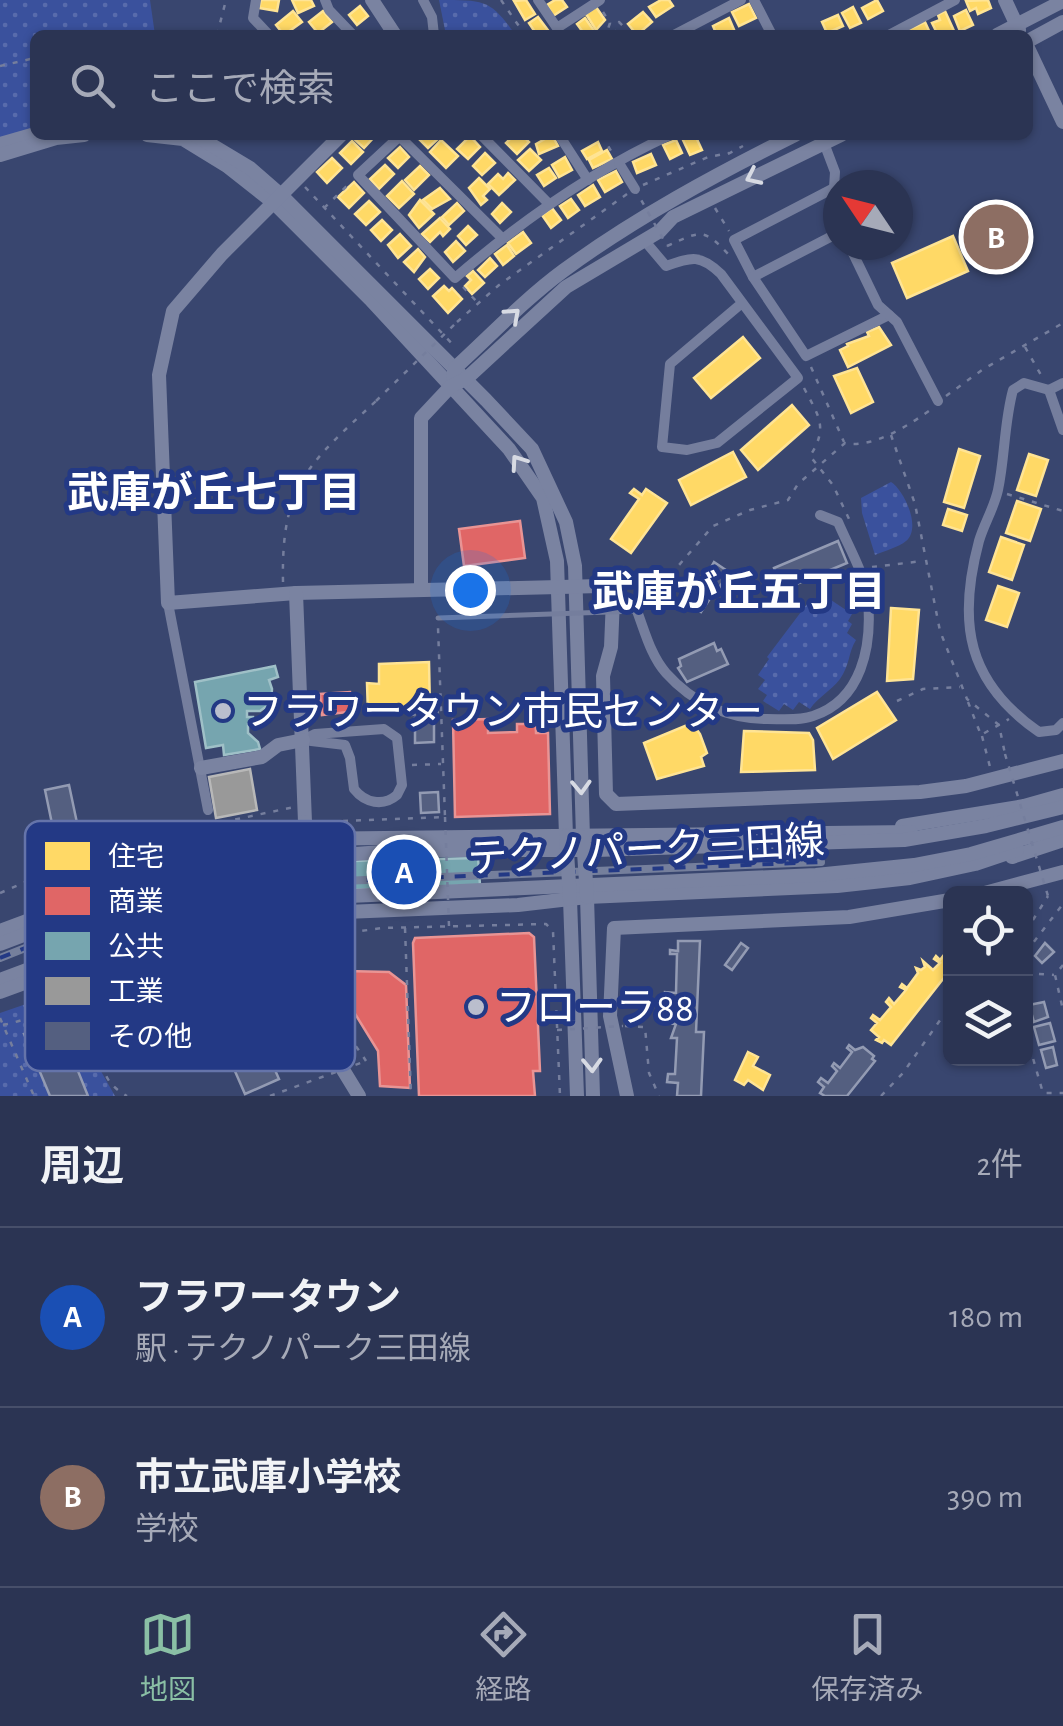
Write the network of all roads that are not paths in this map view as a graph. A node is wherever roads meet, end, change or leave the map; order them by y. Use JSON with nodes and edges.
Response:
{"nodes":[{"id":1,"x":256,"y":0,"type":"edge"},
{"id":2,"x":325,"y":0,"type":"edge"},
{"id":3,"x":372,"y":0,"type":"edge"},
{"id":4,"x":423,"y":0,"type":"edge"},
{"id":5,"x":538,"y":0,"type":"edge"},
{"id":6,"x":741,"y":0,"type":"edge"},
{"id":7,"x":754,"y":0,"type":"edge"},
{"id":8,"x":955,"y":0,"type":"edge"},
{"id":9,"x":1005,"y":0,"type":"edge"},
{"id":10,"x":598,"y":1,"type":"edge"},
{"id":11,"x":1063,"y":1,"type":"edge"},
{"id":12,"x":1063,"y":22,"type":"edge"},
{"id":13,"x":264,"y":30,"type":"edge"},
{"id":14,"x":349,"y":30,"type":"edge"},
{"id":15,"x":392,"y":30,"type":"edge"},
{"id":16,"x":433,"y":30,"type":"edge"},
{"id":17,"x":684,"y":30,"type":"edge"},
{"id":18,"x":769,"y":30,"type":"edge"},
{"id":19,"x":898,"y":30,"type":"edge"},
{"id":20,"x":1020,"y":30,"type":"edge"},
{"id":21,"x":1033,"y":41,"type":"edge"},
{"id":22,"x":1033,"y":55,"type":"edge"},
{"id":23,"x":1063,"y":122,"type":"edge"},
{"id":24,"x":30,"y":135,"type":"edge"},
{"id":25,"x":49,"y":140,"type":"edge"},
{"id":26,"x":184,"y":140,"type":"edge"},
{"id":27,"x":203,"y":140,"type":"edge"},
{"id":28,"x":337,"y":140,"type":"edge"},
{"id":29,"x":396,"y":140,"type":"edge"},
{"id":30,"x":404,"y":140,"type":"edge"},
{"id":31,"x":486,"y":140,"type":"edge"},
{"id":32,"x":563,"y":140,"type":"edge"},
{"id":33,"x":650,"y":140,"type":"edge"},
{"id":34,"x":786,"y":140,"type":"edge"},
{"id":35,"x":821,"y":140,"type":"edge"},
{"id":36,"x":823,"y":140,"type":"edge"},
{"id":37,"x":0,"y":144,"type":"edge"},
{"id":38,"x":0,"y":155,"type":"edge"},
{"id":39,"x":619,"y":163,"type":"junction"},
{"id":40,"x":835,"y":170,"type":"edge"},
{"id":41,"x":588,"y":180,"type":"junction"},
{"id":42,"x":635,"y":189,"type":"road end"},
{"id":43,"x":823,"y":194,"type":"edge"},
{"id":44,"x":277,"y":199,"type":"junction"},
{"id":45,"x":549,"y":204,"type":"junction"},
{"id":46,"x":502,"y":238,"type":"junction"},
{"id":47,"x":644,"y":240,"type":"junction"},
{"id":48,"x":823,"y":241,"type":"edge"},
{"id":49,"x":856,"y":260,"type":"edge"},
{"id":50,"x":752,"y":277,"type":"junction"},
{"id":51,"x":742,"y":303,"type":"junction"},
{"id":52,"x":889,"y":315,"type":"junction"},
{"id":53,"x":460,"y":373,"type":"junction"},
{"id":54,"x":1063,"y":383,"type":"edge"},
{"id":55,"x":450,"y":386,"type":"junction"},
{"id":56,"x":1049,"y":390,"type":"junction"},
{"id":57,"x":938,"y":402,"type":"road end"},
{"id":58,"x":1063,"y":430,"type":"edge"},
{"id":59,"x":820,"y":515,"type":"dead end"},
{"id":60,"x":575,"y":585,"type":"junction"},
{"id":61,"x":558,"y":586,"type":"junction"},
{"id":62,"x":422,"y":590,"type":"junction"},
{"id":63,"x":290,"y":593,"type":"junction"},
{"id":64,"x":168,"y":603,"type":"junction"},
{"id":65,"x":638,"y":610,"type":"joint"},
{"id":66,"x":438,"y":618,"type":"road end"},
{"id":67,"x":1063,"y":723,"type":"edge"},
{"id":68,"x":303,"y":740,"type":"junction"},
{"id":69,"x":1063,"y":761,"type":"edge"},
{"id":70,"x":201,"y":768,"type":"junction"},
{"id":71,"x":1063,"y":795,"type":"edge"},
{"id":72,"x":1063,"y":807,"type":"edge"},
{"id":73,"x":208,"y":810,"type":"dead end"},
{"id":74,"x":305,"y":821,"type":"edge"},
{"id":75,"x":986,"y":826,"type":"junction"},
{"id":76,"x":1063,"y":828,"type":"edge"},
{"id":77,"x":887,"y":830,"type":"junction"},
{"id":78,"x":566,"y":836,"type":"junction"},
{"id":79,"x":583,"y":837,"type":"junction"},
{"id":80,"x":355,"y":839,"type":"edge"},
{"id":81,"x":1063,"y":840,"type":"edge"},
{"id":82,"x":355,"y":853,"type":"edge"},
{"id":83,"x":1063,"y":872,"type":"edge"},
{"id":84,"x":910,"y":878,"type":"junction"},
{"id":85,"x":1011,"y":886,"type":"edge"},
{"id":86,"x":355,"y":896,"type":"edge"},
{"id":87,"x":587,"y":897,"type":"junction"},
{"id":88,"x":570,"y":899,"type":"junction"},
{"id":89,"x":943,"y":901,"type":"edge"},
{"id":90,"x":355,"y":911,"type":"edge"},
{"id":91,"x":25,"y":920,"type":"edge"},
{"id":92,"x":0,"y":930,"type":"edge"},
{"id":93,"x":25,"y":935,"type":"edge"},
{"id":94,"x":0,"y":944,"type":"edge"},
{"id":95,"x":25,"y":983,"type":"edge"},
{"id":96,"x":0,"y":992,"type":"edge"},
{"id":97,"x":344,"y":1071,"type":"edge"},
{"id":98,"x":360,"y":1096,"type":"edge"},
{"id":99,"x":577,"y":1096,"type":"edge"},
{"id":100,"x":593,"y":1096,"type":"edge"},
{"id":101,"x":627,"y":1096,"type":"edge"}],
"edges":[{"from":1,"to":13,"type":"street"},
{"from":2,"to":14,"type":"street"},
{"from":3,"to":15,"type":"street"},
{"from":4,"to":16,"type":"street"},
{"from":5,"to":10,"type":"street"},
{"from":6,"to":17,"type":"street"},
{"from":7,"to":18,"type":"street"},
{"from":8,"to":19,"type":"street"},
{"from":9,"to":20,"type":"street"},
{"from":11,"to":20,"type":"street"},
{"from":12,"to":21,"type":"street"},
{"from":22,"to":23,"type":"street"},
{"from":24,"to":37,"type":"street"},
{"from":25,"to":38,"type":"street"},
{"from":26,"to":44,"type":"street"},
{"from":27,"to":44,"type":"street"},
{"from":28,"to":44,"type":"street"},
{"from":29,"to":46,"type":"street"},
{"from":30,"to":46,"type":"street"},
{"from":31,"to":45,"type":"street"},
{"from":32,"to":41,"type":"street"},
{"from":33,"to":39,"type":"street"},
{"from":53,"to":34,"type":"street","one_way":true},
{"from":35,"to":47,"type":"street","one_way":true},
{"from":36,"to":40,"type":"street"},
{"from":39,"to":41,"type":"street"},
{"from":39,"to":42,"type":"street"},
{"from":41,"to":45,"type":"street"},
{"from":43,"to":50,"type":"street"},
{"from":44,"to":53,"type":"street"},
{"from":44,"to":55,"type":"street"},
{"from":44,"to":64,"type":"street"},
{"from":45,"to":46,"type":"street"},
{"from":47,"to":51,"type":"street"},
{"from":47,"to":53,"type":"street"},
{"from":48,"to":50,"type":"street"},
{"from":49,"to":52,"type":"street"},
{"from":50,"to":52,"type":"street"},
{"from":51,"to":51,"type":"street"},
{"from":52,"to":57,"type":"street"},
{"from":53,"to":55,"type":"street"},
{"from":53,"to":60,"type":"street"},
{"from":54,"to":56,"type":"street"},
{"from":61,"to":55,"type":"street","one_way":true},
{"from":55,"to":62,"type":"street"},
{"from":56,"to":58,"type":"street"},
{"from":56,"to":67,"type":"street"},
{"from":59,"to":65,"type":"street"},
{"from":60,"to":61,"type":"street"},
{"from":60,"to":69,"type":"street"},
{"from":60,"to":79,"type":"street","one_way":true},
{"from":61,"to":62,"type":"street"},
{"from":61,"to":78,"type":"street"},
{"from":62,"to":63,"type":"street"},
{"from":63,"to":64,"type":"street"},
{"from":63,"to":68,"type":"street"},
{"from":64,"to":70,"type":"street"},
{"from":65,"to":66,"type":"lane","bridge":true},
{"from":68,"to":68,"type":"street"},
{"from":68,"to":70,"type":"street"},
{"from":68,"to":74,"type":"street","bridge":true},
{"from":70,"to":73,"type":"street"},
{"from":71,"to":77,"type":"street"},
{"from":72,"to":75,"type":"street","name":"テクノパーク三田線"},
{"from":75,"to":77,"type":"street"},
{"from":75,"to":82,"type":"street","name":"テクノパーク三田線"},
{"from":76,"to":84,"type":"street"},
{"from":76,"to":86,"type":"street","name":"テクノパーク三田線"},
{"from":77,"to":79,"type":"street"},
{"from":78,"to":79,"type":"street"},
{"from":78,"to":80,"type":"street"},
{"from":78,"to":88,"type":"street","bridge":true},
{"from":79,"to":87,"type":"street","bridge":true},
{"from":81,"to":84,"type":"street"},
{"from":83,"to":85,"type":"street"},
{"from":84,"to":87,"type":"street"},
{"from":87,"to":88,"type":"street"},
{"from":87,"to":100,"type":"street","one_way":true},
{"from":88,"to":90,"type":"street"},
{"from":88,"to":99,"type":"street"},
{"from":89,"to":101,"type":"street"},
{"from":91,"to":92,"type":"street"},
{"from":93,"to":94,"type":"street","name":"テクノパーク三田線"},
{"from":95,"to":96,"type":"street"},
{"from":97,"to":98,"type":"street","bridge":true}]}
